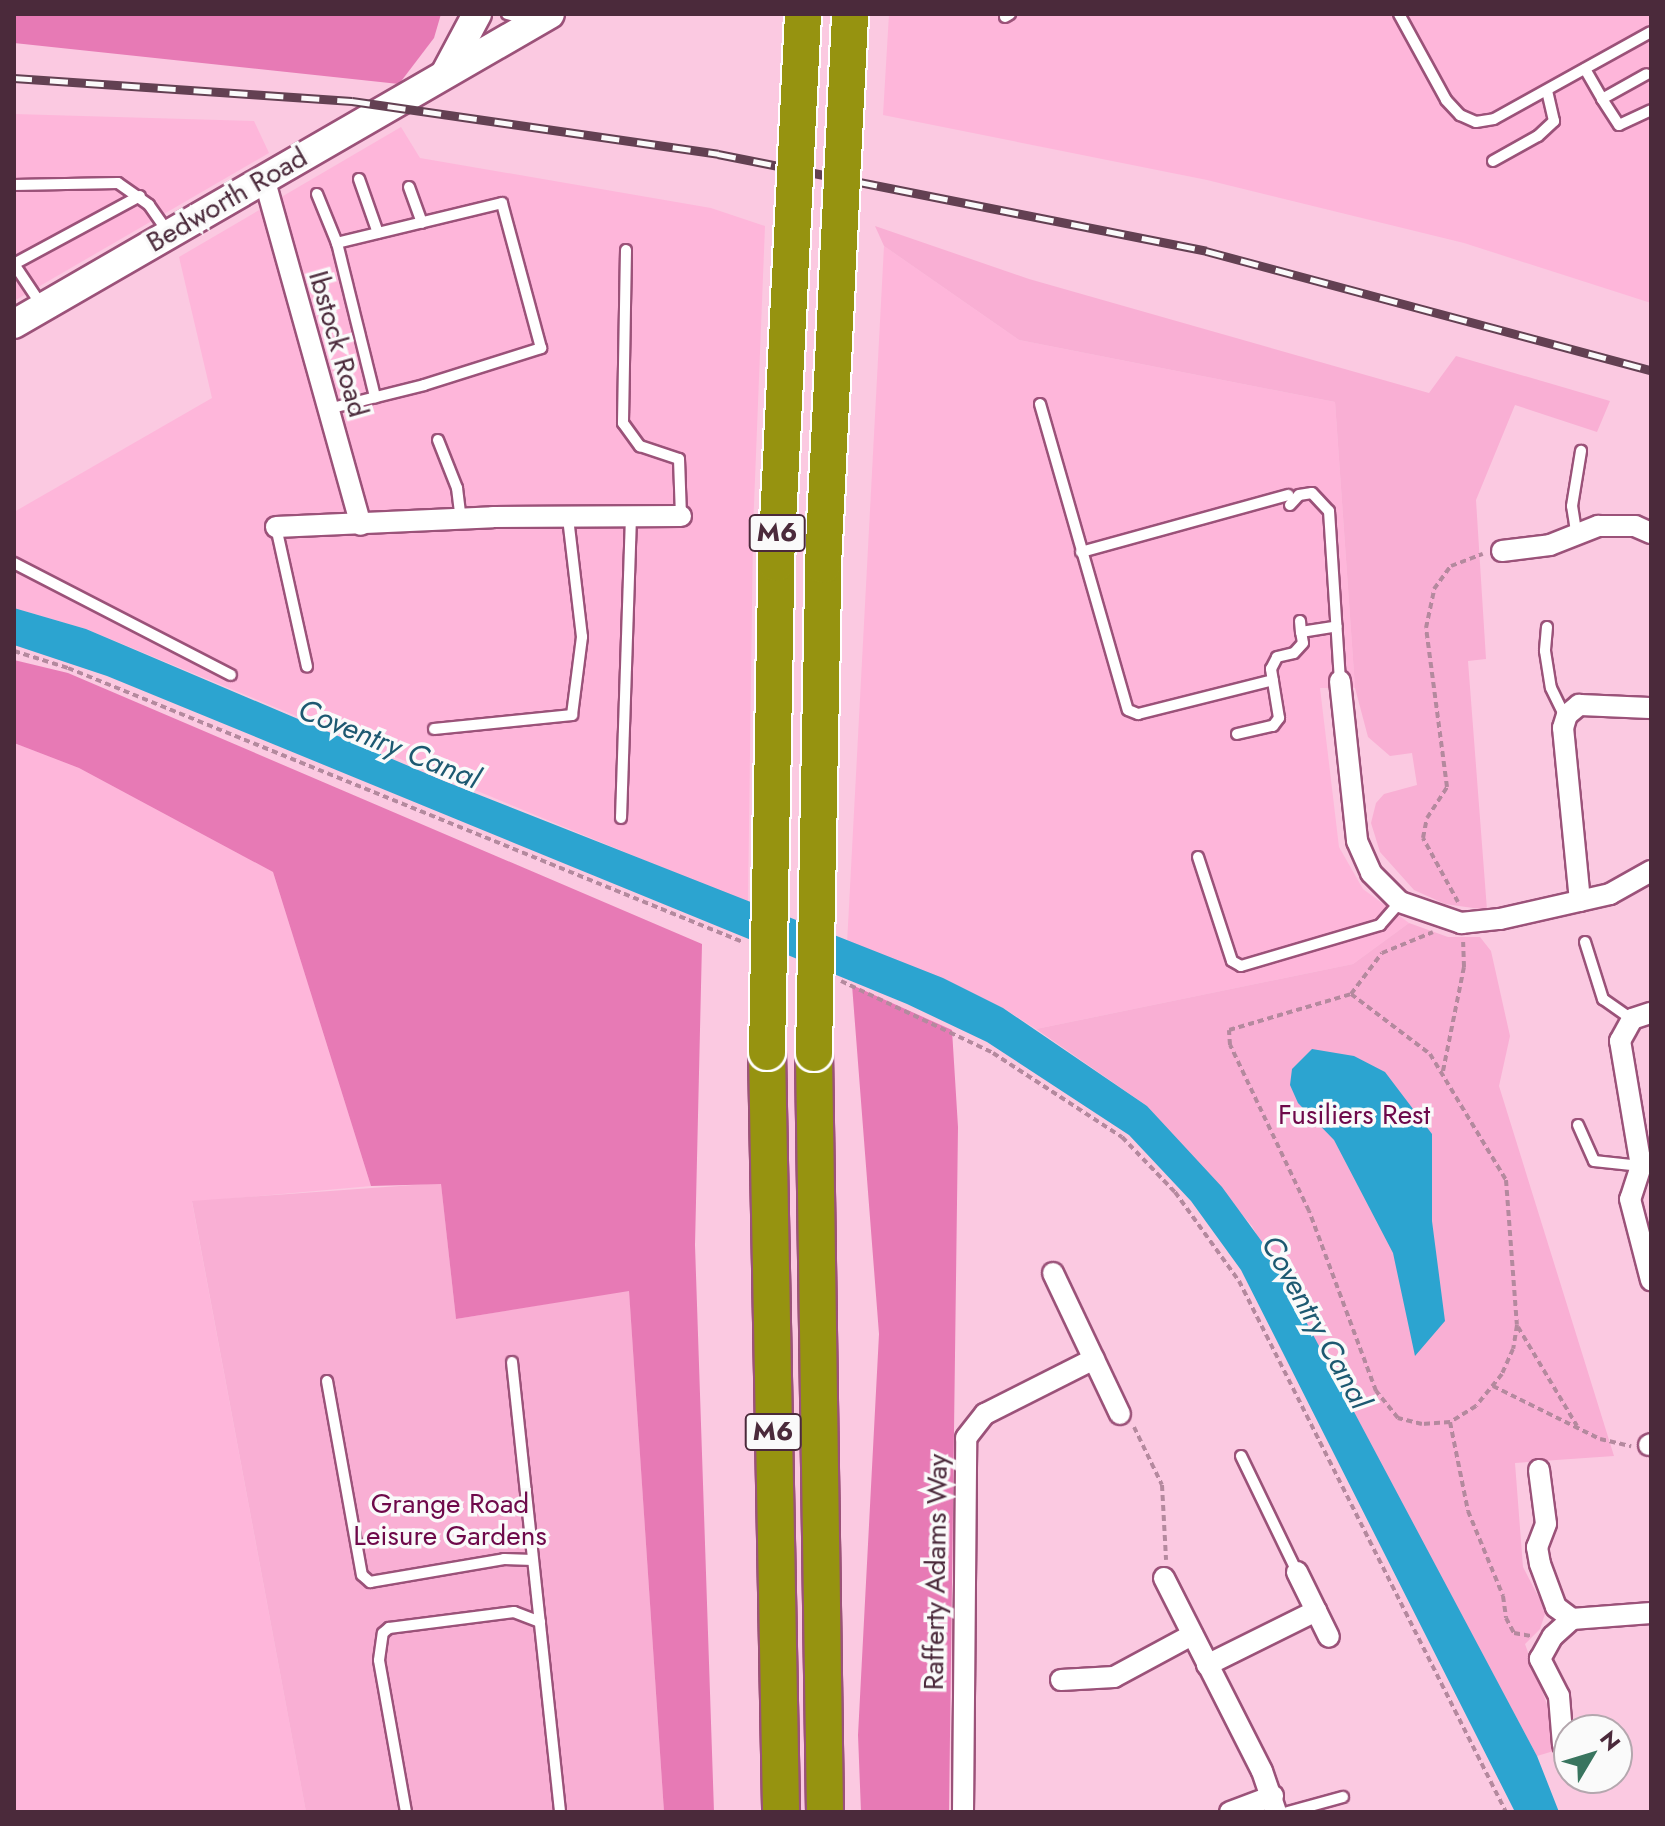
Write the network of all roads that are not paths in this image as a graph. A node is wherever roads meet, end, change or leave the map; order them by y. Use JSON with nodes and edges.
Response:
{"nodes":[{"id":1,"x":477,"y":14,"type":"edge"},
{"id":2,"x":507,"y":14,"type":"edge"},
{"id":3,"x":543,"y":14,"type":"edge"},
{"id":4,"x":550,"y":14,"type":"edge"},
{"id":5,"x":803,"y":14,"type":"edge"},
{"id":6,"x":1399,"y":14,"type":"edge"},
{"id":7,"x":850,"y":15,"type":"edge"},
{"id":8,"x":1651,"y":32,"type":"edge"},
{"id":9,"x":1585,"y":69,"type":"junction"},
{"id":10,"x":1647,"y":74,"type":"dead end"},
{"id":11,"x":442,"y":77,"type":"junction"},
{"id":12,"x":1547,"y":91,"type":"junction"},
{"id":13,"x":1602,"y":99,"type":"junction"},
{"id":14,"x":1651,"y":110,"type":"edge"},
{"id":15,"x":1493,"y":161,"type":"dead end"},
{"id":16,"x":264,"y":178,"type":"junction"},
{"id":17,"x":359,"y":179,"type":"dead end"},
{"id":18,"x":14,"y":185,"type":"edge"},
{"id":19,"x":409,"y":187,"type":"dead end"},
{"id":20,"x":317,"y":194,"type":"dead end"},
{"id":21,"x":140,"y":196,"type":"junction"},
{"id":22,"x":422,"y":223,"type":"junction"},
{"id":23,"x":378,"y":233,"type":"junction"},
{"id":24,"x":169,"y":234,"type":"junction"},
{"id":25,"x":337,"y":243,"type":"junction"},
{"id":26,"x":626,"y":250,"type":"dead end"},
{"id":27,"x":14,"y":264,"type":"edge"},
{"id":28,"x":43,"y":307,"type":"junction"},
{"id":29,"x":14,"y":324,"type":"edge"},
{"id":30,"x":375,"y":397,"type":"junction"},
{"id":31,"x":1040,"y":404,"type":"dead end"},
{"id":32,"x":328,"y":409,"type":"junction"},
{"id":33,"x":438,"y":440,"type":"dead end"},
{"id":34,"x":1581,"y":451,"type":"dead end"},
{"id":35,"x":681,"y":516,"type":"joint"},
{"id":36,"x":568,"y":517,"type":"junction"},
{"id":37,"x":631,"y":517,"type":"junction"},
{"id":38,"x":461,"y":519,"type":"junction"},
{"id":39,"x":361,"y":525,"type":"junction"},
{"id":40,"x":276,"y":527,"type":"joint"},
{"id":41,"x":1576,"y":531,"type":"junction"},
{"id":42,"x":1651,"y":533,"type":"edge"},
{"id":43,"x":1502,"y":551,"type":"road end"},
{"id":44,"x":1081,"y":552,"type":"junction"},
{"id":45,"x":14,"y":563,"type":"edge"},
{"id":46,"x":1337,"y":626,"type":"junction"},
{"id":47,"x":1547,"y":627,"type":"dead end"},
{"id":48,"x":307,"y":667,"type":"dead end"},
{"id":49,"x":231,"y":675,"type":"dead end"},
{"id":50,"x":1273,"y":680,"type":"junction"},
{"id":51,"x":1340,"y":681,"type":"joint"},
{"id":52,"x":1651,"y":708,"type":"edge"},
{"id":53,"x":1566,"y":719,"type":"junction"},
{"id":54,"x":434,"y":729,"type":"dead end"},
{"id":55,"x":1237,"y":734,"type":"dead end"},
{"id":56,"x":621,"y":818,"type":"dead end"},
{"id":57,"x":1198,"y":857,"type":"dead end"},
{"id":58,"x":1651,"y":871,"type":"edge"},
{"id":59,"x":1580,"y":901,"type":"junction"},
{"id":60,"x":1400,"y":902,"type":"junction"},
{"id":61,"x":1585,"y":942,"type":"dead end"},
{"id":62,"x":1641,"y":1016,"type":"edge"},
{"id":63,"x":1578,"y":1125,"type":"dead end"},
{"id":64,"x":1646,"y":1164,"type":"edge"},
{"id":65,"x":1053,"y":1273,"type":"dead end"},
{"id":66,"x":1651,"y":1280,"type":"edge"},
{"id":67,"x":1094,"y":1359,"type":"junction"},
{"id":68,"x":512,"y":1362,"type":"dead end"},
{"id":69,"x":327,"y":1381,"type":"dead end"},
{"id":70,"x":1120,"y":1414,"type":"road end"},
{"id":71,"x":1241,"y":1456,"type":"dead end"},
{"id":72,"x":1539,"y":1470,"type":"dead end"},
{"id":73,"x":533,"y":1560,"type":"junction"},
{"id":74,"x":1297,"y":1572,"type":"joint"},
{"id":75,"x":1164,"y":1578,"type":"road end"},
{"id":76,"x":1316,"y":1611,"type":"junction"},
{"id":77,"x":1651,"y":1613,"type":"edge"},
{"id":78,"x":1572,"y":1619,"type":"junction"},
{"id":79,"x":540,"y":1622,"type":"junction"},
{"id":80,"x":1192,"y":1635,"type":"junction"},
{"id":81,"x":1329,"y":1637,"type":"dead end"},
{"id":82,"x":1207,"y":1665,"type":"junction"},
{"id":83,"x":1061,"y":1680,"type":"dead end"},
{"id":84,"x":1560,"y":1714,"type":"edge"},
{"id":85,"x":1343,"y":1797,"type":"dead end"},
{"id":86,"x":1275,"y":1804,"type":"edge"},
{"id":87,"x":406,"y":1812,"type":"edge"},
{"id":88,"x":560,"y":1812,"type":"edge"},
{"id":89,"x":781,"y":1812,"type":"edge"},
{"id":90,"x":825,"y":1812,"type":"edge"},
{"id":91,"x":963,"y":1812,"type":"edge"},
{"id":92,"x":1230,"y":1812,"type":"edge"},
{"id":93,"x":1288,"y":1812,"type":"edge"}],
"edges":[{"from":1,"to":11,"type":"main road"},
{"from":2,"to":3,"type":"lane"},
{"from":4,"to":11,"type":"main road","name":"Bedworth Road"},
{"from":5,"to":89,"type":"highway","number":"M6","bridge":true},
{"from":6,"to":12,"type":"lane"},
{"from":7,"to":90,"type":"highway","number":"M6","bridge":true},
{"from":8,"to":9,"type":"lane"},
{"from":9,"to":12,"type":"lane"},
{"from":9,"to":13,"type":"lane"},
{"from":10,"to":13,"type":"lane"},
{"from":11,"to":16,"type":"main road","name":"Bedworth Road"},
{"from":12,"to":15,"type":"lane"},
{"from":13,"to":14,"type":"lane"},
{"from":16,"to":24,"type":"main road","name":"Bedworth Road"},
{"from":16,"to":32,"type":"street","name":"Ibstock Road"},
{"from":17,"to":23,"type":"lane"},
{"from":18,"to":21,"type":"lane"},
{"from":19,"to":22,"type":"lane"},
{"from":20,"to":25,"type":"lane"},
{"from":21,"to":24,"type":"lane"},
{"from":21,"to":27,"type":"lane"},
{"from":22,"to":23,"type":"lane"},
{"from":22,"to":30,"type":"lane"},
{"from":23,"to":25,"type":"lane"},
{"from":24,"to":28,"type":"main road","name":"Bedworth Road"},
{"from":25,"to":30,"type":"lane"},
{"from":26,"to":35,"type":"lane"},
{"from":27,"to":28,"type":"lane"},
{"from":28,"to":29,"type":"main road","name":"Bedworth Road"},
{"from":30,"to":32,"type":"lane"},
{"from":31,"to":44,"type":"lane"},
{"from":32,"to":39,"type":"street","name":"Ibstock Road"},
{"from":33,"to":38,"type":"lane"},
{"from":34,"to":41,"type":"lane"},
{"from":35,"to":37,"type":"street"},
{"from":36,"to":37,"type":"street"},
{"from":36,"to":38,"type":"street"},
{"from":36,"to":54,"type":"lane"},
{"from":37,"to":56,"type":"lane"},
{"from":38,"to":39,"type":"street"},
{"from":39,"to":40,"type":"street"},
{"from":40,"to":48,"type":"lane"},
{"from":41,"to":42,"type":"street"},
{"from":41,"to":43,"type":"street"},
{"from":44,"to":46,"type":"lane"},
{"from":44,"to":50,"type":"lane"},
{"from":45,"to":49,"type":"lane"},
{"from":46,"to":50,"type":"lane"},
{"from":46,"to":51,"type":"lane"},
{"from":47,"to":53,"type":"lane"},
{"from":50,"to":55,"type":"lane"},
{"from":51,"to":60,"type":"street"},
{"from":52,"to":53,"type":"street"},
{"from":53,"to":59,"type":"street"},
{"from":57,"to":60,"type":"lane"},
{"from":58,"to":59,"type":"street"},
{"from":59,"to":60,"type":"street"},
{"from":61,"to":62,"type":"lane"},
{"from":62,"to":64,"type":"street"},
{"from":63,"to":64,"type":"lane"},
{"from":64,"to":66,"type":"street"},
{"from":65,"to":67,"type":"street"},
{"from":67,"to":70,"type":"street"},
{"from":67,"to":91,"type":"street","name":"Rafferty Adams Way"},
{"from":68,"to":73,"type":"lane"},
{"from":69,"to":73,"type":"lane"},
{"from":71,"to":74,"type":"lane"},
{"from":72,"to":78,"type":"street"},
{"from":73,"to":79,"type":"lane"},
{"from":74,"to":76,"type":"street"},
{"from":75,"to":80,"type":"street"},
{"from":76,"to":81,"type":"street"},
{"from":76,"to":82,"type":"street"},
{"from":77,"to":78,"type":"street"},
{"from":78,"to":84,"type":"street"},
{"from":79,"to":87,"type":"lane"},
{"from":79,"to":88,"type":"lane"},
{"from":80,"to":82,"type":"street"},
{"from":80,"to":83,"type":"street"},
{"from":82,"to":86,"type":"street"},
{"from":85,"to":93,"type":"lane"},
{"from":86,"to":92,"type":"street"}]}
